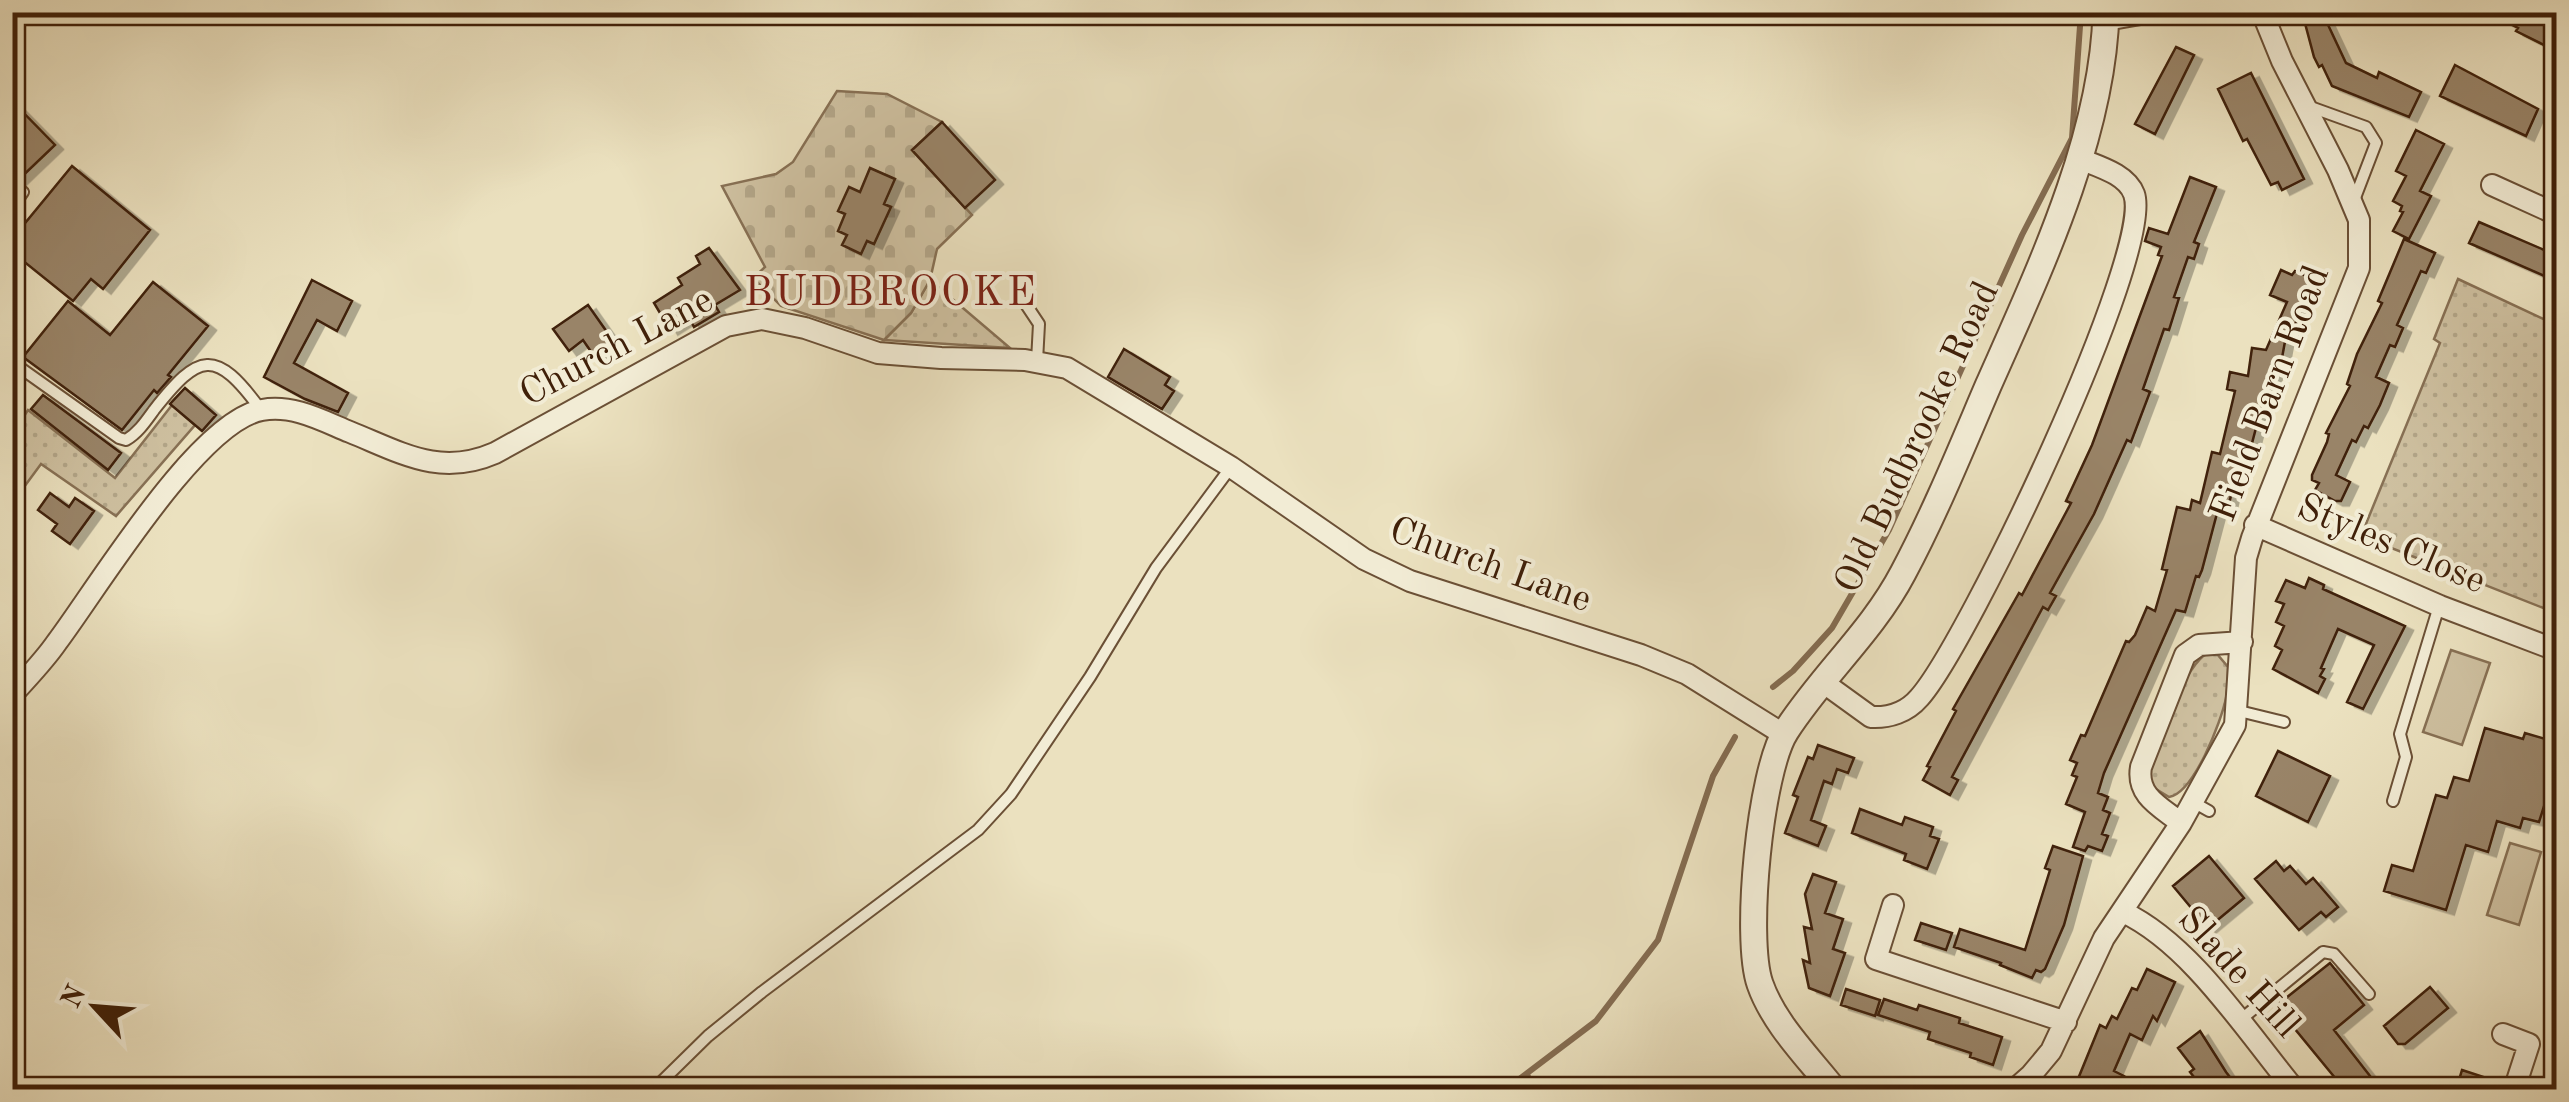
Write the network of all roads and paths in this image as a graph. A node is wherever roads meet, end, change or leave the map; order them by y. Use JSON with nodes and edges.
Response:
{"nodes":[{"id":1,"x":2152,"y":12,"type":"edge"},
{"id":2,"x":2262,"y":12,"type":"edge"},
{"id":3,"x":2106,"y":16,"type":"edge"},
{"id":4,"x":2304,"y":105,"type":"junction"},
{"id":5,"x":2078,"y":158,"type":"junction"},
{"id":6,"x":2492,"y":185,"type":"dead end"},
{"id":7,"x":23,"y":192,"type":"dead end"},
{"id":8,"x":2353,"y":204,"type":"junction"},
{"id":9,"x":12,"y":208,"type":"edge"},
{"id":10,"x":2556,"y":214,"type":"edge"},
{"id":11,"x":1025,"y":303,"type":"dead end"},
{"id":12,"x":12,"y":362,"type":"edge"},
{"id":13,"x":1037,"y":362,"type":"junction"},
{"id":14,"x":261,"y":410,"type":"junction"},
{"id":15,"x":1230,"y":467,"type":"junction"},
{"id":16,"x":2255,"y":525,"type":"junction"},
{"id":17,"x":2440,"y":606,"type":"junction"},
{"id":18,"x":2242,"y":642,"type":"junction"},
{"id":19,"x":2556,"y":650,"type":"edge"},
{"id":20,"x":1824,"y":683,"type":"junction"},
{"id":21,"x":12,"y":695,"type":"edge"},
{"id":22,"x":2239,"y":710,"type":"junction"},
{"id":23,"x":2284,"y":722,"type":"dead end"},
{"id":24,"x":1783,"y":734,"type":"junction"},
{"id":25,"x":2393,"y":801,"type":"dead end"},
{"id":26,"x":2181,"y":823,"type":"junction"},
{"id":27,"x":1893,"y":906,"type":"dead end"},
{"id":28,"x":2123,"y":912,"type":"junction"},
{"id":29,"x":2369,"y":994,"type":"dead end"},
{"id":30,"x":2066,"y":1022,"type":"junction"},
{"id":31,"x":2238,"y":1022,"type":"junction"},
{"id":32,"x":2503,"y":1034,"type":"dead end"},
{"id":33,"x":653,"y":1090,"type":"edge"},
{"id":34,"x":1834,"y":1090,"type":"edge"},
{"id":35,"x":2014,"y":1090,"type":"edge"},
{"id":36,"x":2294,"y":1090,"type":"edge"},
{"id":37,"x":2514,"y":1090,"type":"edge"}],
"edges":[{"from":1,"to":3,"type":"street"},
{"from":2,"to":4,"type":"street","name":"Field Barn Road"},
{"from":3,"to":5,"type":"street","name":"Old Budbrooke Road"},
{"from":4,"to":8,"type":"street","name":"Field Barn Road"},
{"from":4,"to":8,"type":"lane"},
{"from":5,"to":20,"type":"street","name":"Old Budbrooke Road"},
{"from":5,"to":20,"type":"street"},
{"from":6,"to":10,"type":"street"},
{"from":7,"to":9,"type":"lane"},
{"from":8,"to":16,"type":"street","name":"Field Barn Road"},
{"from":11,"to":13,"type":"lane"},
{"from":12,"to":14,"type":"lane"},
{"from":13,"to":14,"type":"street","name":"Church Lane"},
{"from":13,"to":15,"type":"street","name":"Church Lane"},
{"from":14,"to":21,"type":"street"},
{"from":15,"to":24,"type":"street","name":"Church Lane"},
{"from":15,"to":33,"type":"lane"},
{"from":16,"to":17,"type":"street","name":"Styles Close"},
{"from":16,"to":18,"type":"street","name":"Field Barn Road"},
{"from":17,"to":19,"type":"street","name":"Styles Close"},
{"from":17,"to":25,"type":"lane"},
{"from":18,"to":22,"type":"street","name":"Field Barn Road"},
{"from":18,"to":26,"type":"street"},
{"from":20,"to":24,"type":"street","name":"Old Budbrooke Road"},
{"from":22,"to":23,"type":"lane"},
{"from":22,"to":26,"type":"street","name":"Field Barn Road"},
{"from":24,"to":34,"type":"street","name":"Old Budbrooke Road"},
{"from":26,"to":28,"type":"street","name":"Field Barn Road"},
{"from":27,"to":30,"type":"street"},
{"from":28,"to":30,"type":"street","name":"Field Barn Road"},
{"from":28,"to":31,"type":"street","name":"Slade Hill"},
{"from":29,"to":31,"type":"lane"},
{"from":30,"to":35,"type":"street","name":"Field Barn Road"},
{"from":31,"to":36,"type":"street","name":"Slade Hill"},
{"from":32,"to":37,"type":"street"}]}
